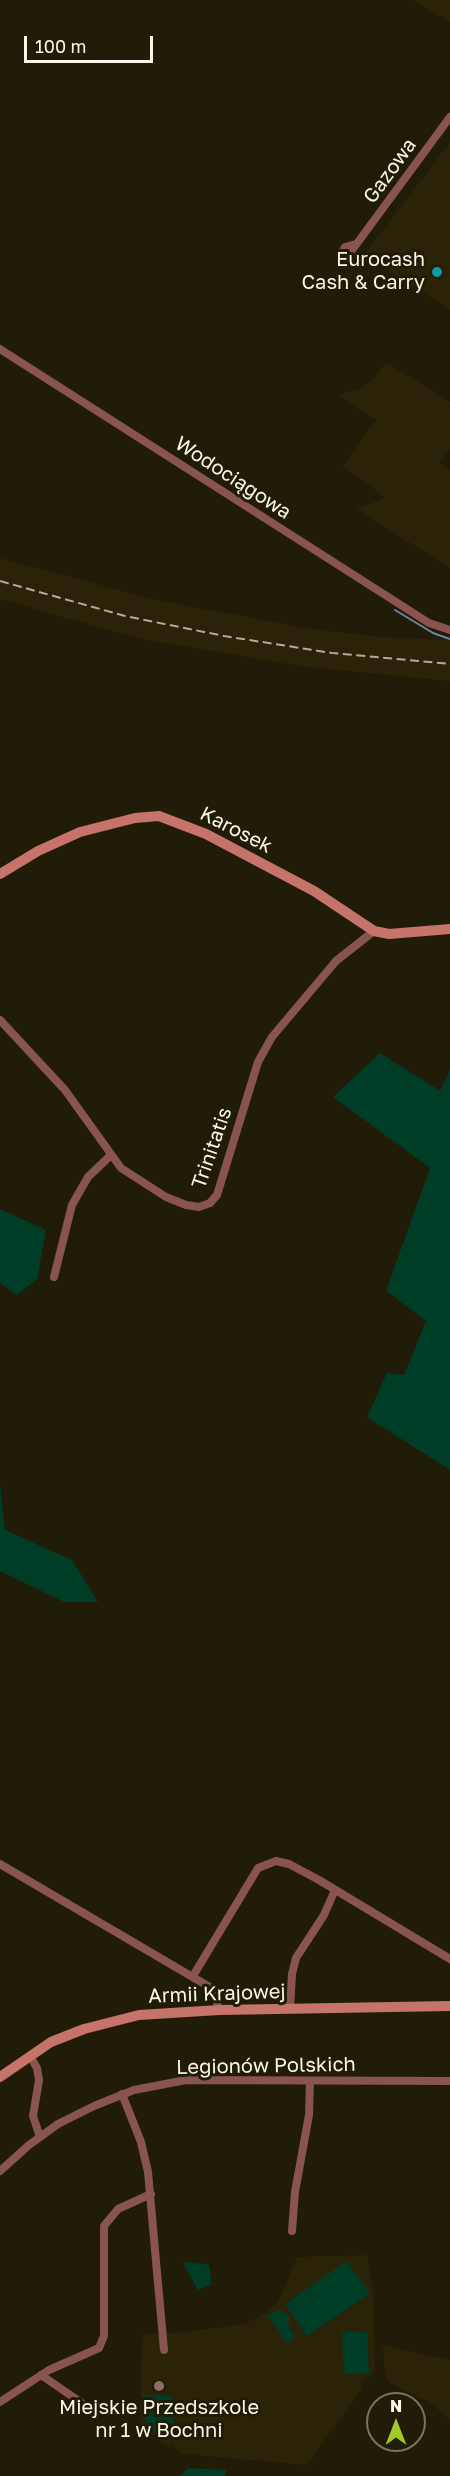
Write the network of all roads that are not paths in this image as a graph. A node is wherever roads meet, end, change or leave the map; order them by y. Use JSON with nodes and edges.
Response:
{"nodes":[{"id":1,"x":450,"y":117,"type":"edge"},
{"id":2,"x":357,"y":244,"type":"dead end"},
{"id":3,"x":0,"y":349,"type":"edge"},
{"id":4,"x":450,"y":630,"type":"edge"},
{"id":5,"x":0,"y":874,"type":"edge"},
{"id":6,"x":450,"y":929,"type":"edge"},
{"id":7,"x":374,"y":931,"type":"junction"},
{"id":8,"x":0,"y":1020,"type":"edge"},
{"id":9,"x":111,"y":1155,"type":"junction"},
{"id":10,"x":54,"y":1277,"type":"dead end"},
{"id":11,"x":0,"y":1864,"type":"edge"},
{"id":12,"x":335,"y":1890,"type":"junction"},
{"id":13,"x":450,"y":1959,"type":"edge"},
{"id":14,"x":193,"y":1976,"type":"junction"},
{"id":15,"x":450,"y":2006,"type":"edge"},
{"id":16,"x":291,"y":2009,"type":"junction"},
{"id":17,"x":219,"y":2010,"type":"junction"},
{"id":18,"x":30,"y":2055,"type":"junction"},
{"id":19,"x":0,"y":2077,"type":"edge"},
{"id":20,"x":309,"y":2081,"type":"junction"},
{"id":21,"x":450,"y":2081,"type":"edge"},
{"id":22,"x":122,"y":2094,"type":"junction"},
{"id":23,"x":40,"y":2137,"type":"junction"},
{"id":24,"x":0,"y":2171,"type":"edge"},
{"id":25,"x":151,"y":2194,"type":"junction"},
{"id":26,"x":291,"y":2231,"type":"dead end"},
{"id":27,"x":164,"y":2350,"type":"dead end"},
{"id":28,"x":41,"y":2375,"type":"junction"},
{"id":29,"x":0,"y":2402,"type":"edge"},
{"id":30,"x":95,"y":2412,"type":"dead end"}],
"edges":[{"from":1,"to":2,"type":"street","name":"Gazowa"},
{"from":3,"to":4,"type":"street","name":"Wodociągowa"},
{"from":5,"to":7,"type":"street","name":"Karosek"},
{"from":6,"to":7,"type":"street","name":"Karosek"},
{"from":7,"to":9,"type":"street","name":"Trinitatis"},
{"from":8,"to":9,"type":"street","name":"Trinitatis"},
{"from":9,"to":10,"type":"street"},
{"from":11,"to":14,"type":"street"},
{"from":12,"to":13,"type":"street"},
{"from":12,"to":14,"type":"street"},
{"from":12,"to":16,"type":"street"},
{"from":14,"to":17,"type":"street"},
{"from":15,"to":16,"type":"street","name":"Armii Krajowej"},
{"from":16,"to":17,"type":"street","name":"Armii Krajowej"},
{"from":17,"to":18,"type":"street","name":"Armii Krajowej"},
{"from":18,"to":19,"type":"street","name":"Armii Krajowej"},
{"from":18,"to":23,"type":"street"},
{"from":20,"to":21,"type":"street","name":"Legionów Polskich"},
{"from":20,"to":22,"type":"street","name":"Legionów Polskich"},
{"from":20,"to":26,"type":"street"},
{"from":22,"to":23,"type":"street","name":"Legionów Polskich"},
{"from":22,"to":25,"type":"street"},
{"from":23,"to":24,"type":"street","name":"Legionów Polskich"},
{"from":25,"to":27,"type":"street"},
{"from":25,"to":28,"type":"street"},
{"from":28,"to":29,"type":"street"},
{"from":28,"to":30,"type":"street"}]}
